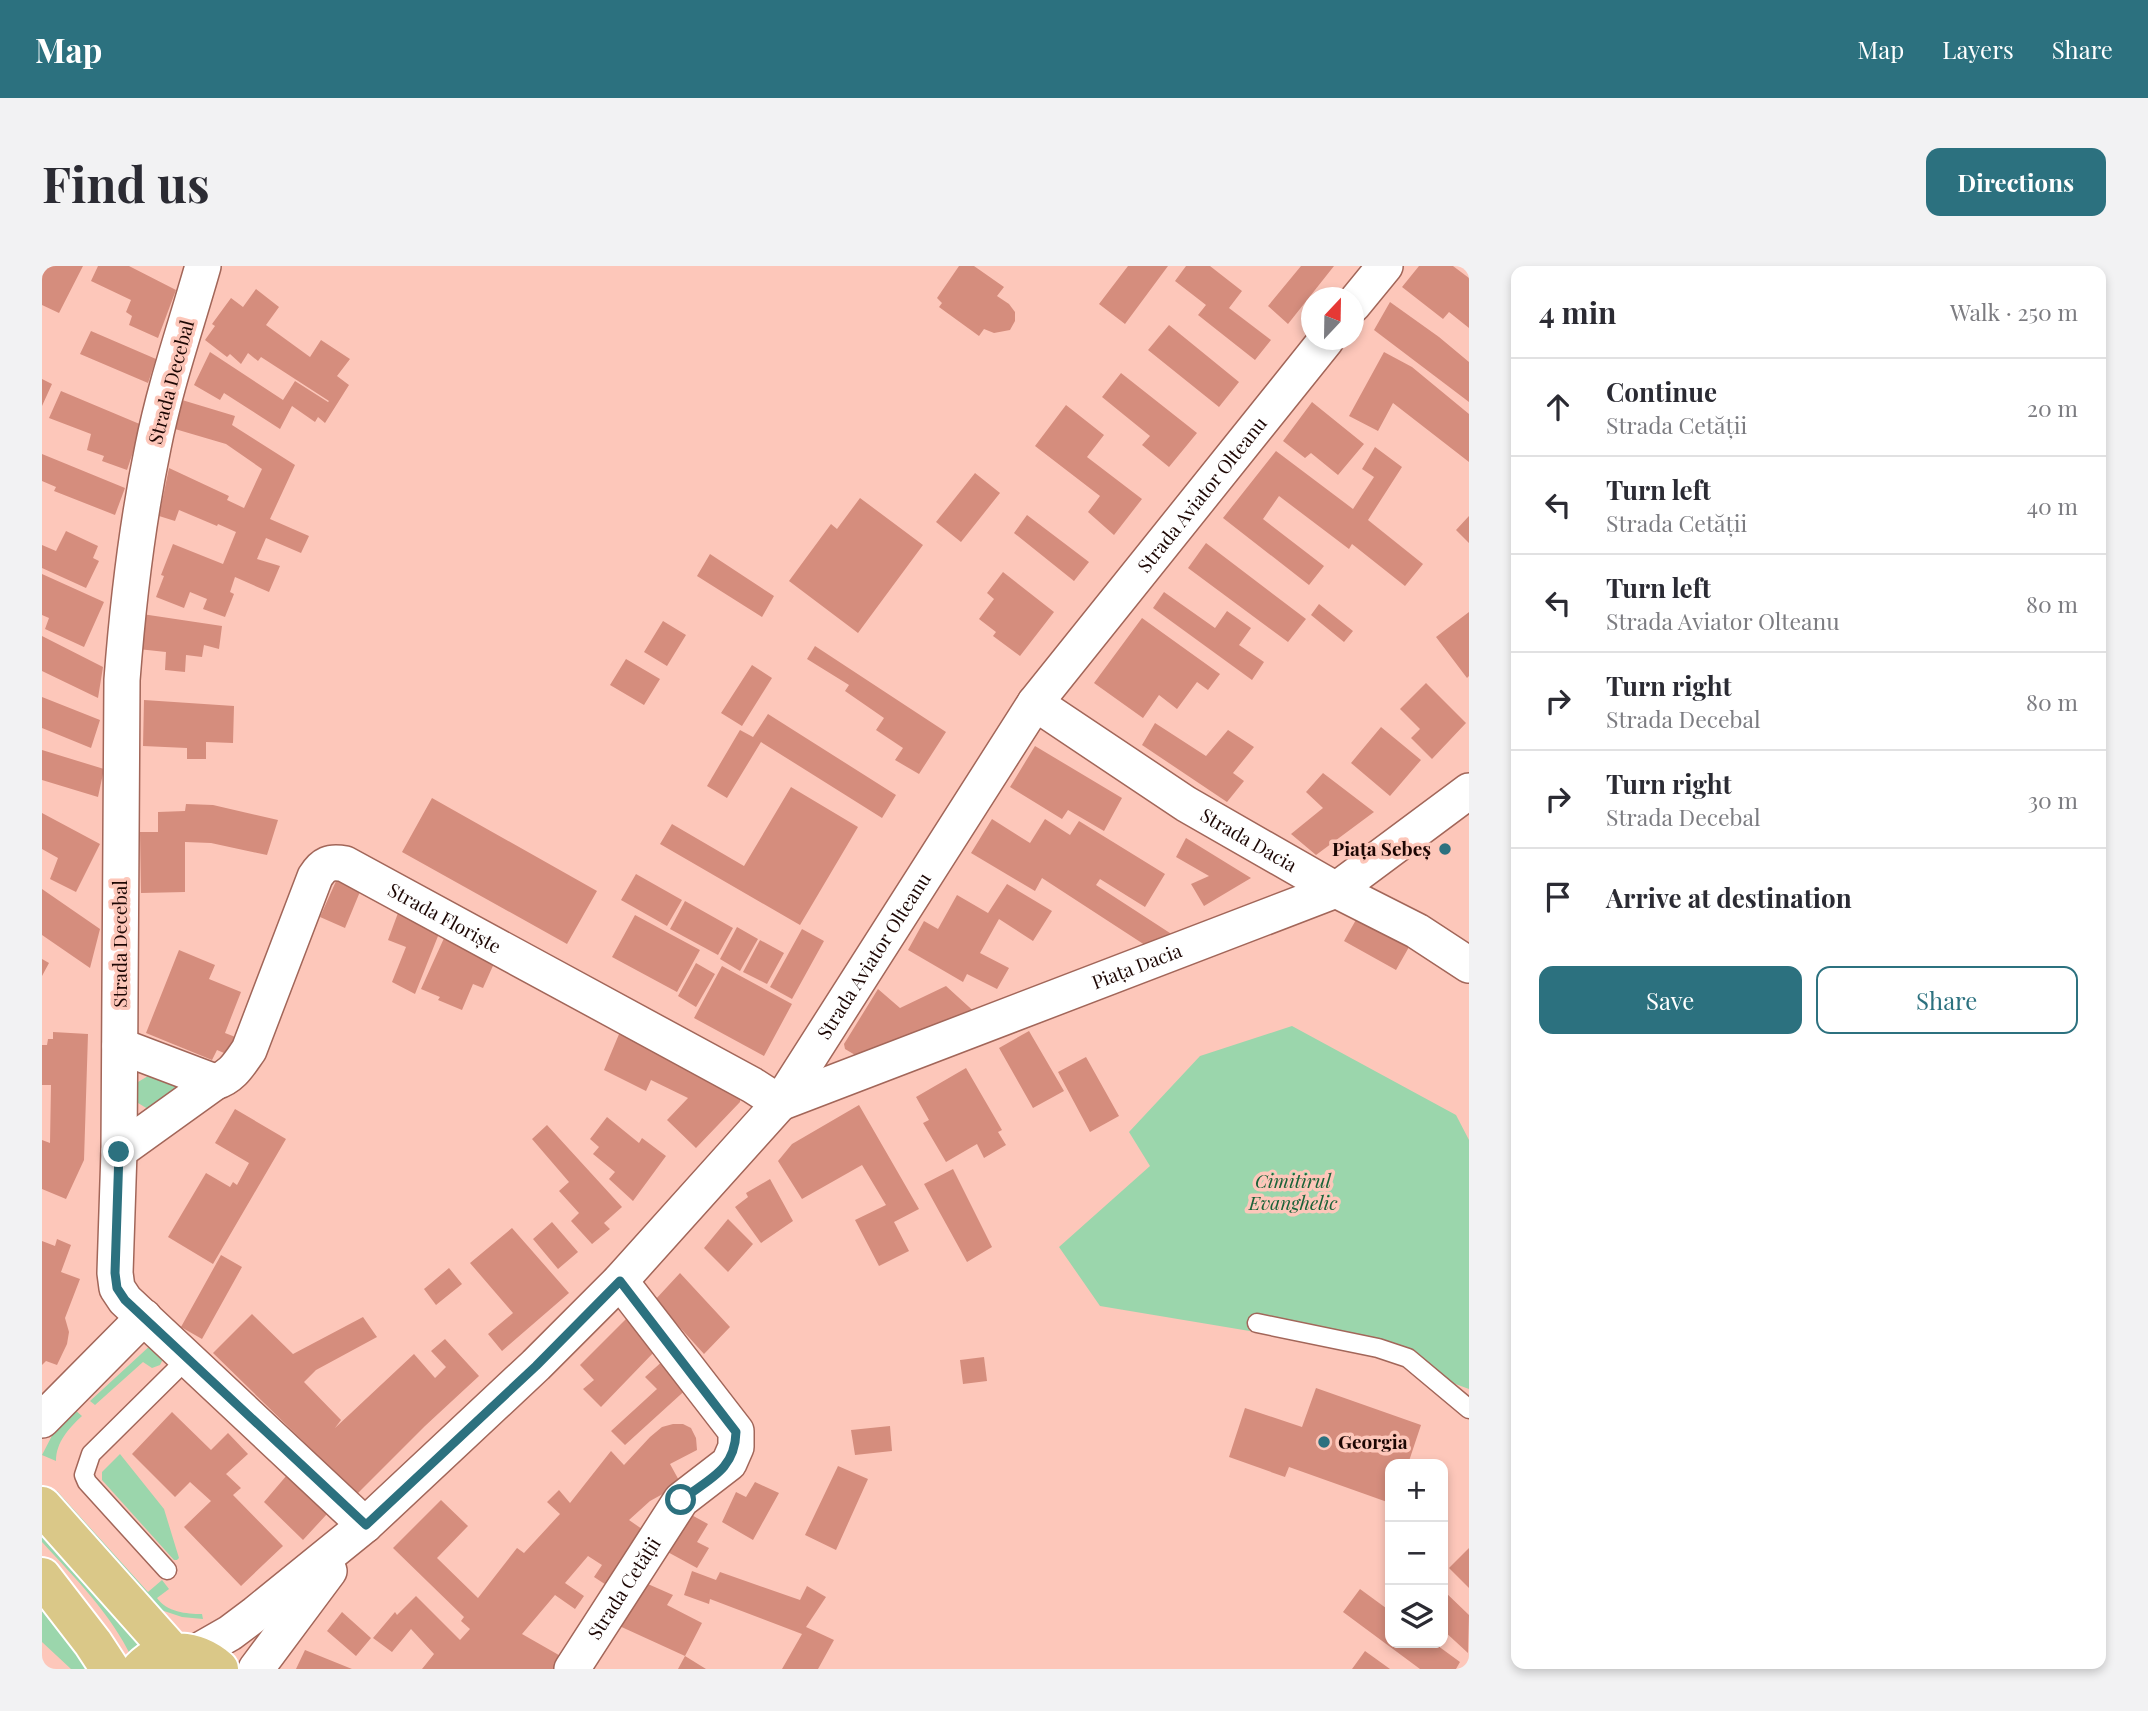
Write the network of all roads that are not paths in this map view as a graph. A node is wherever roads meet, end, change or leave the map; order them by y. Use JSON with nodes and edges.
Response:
{"nodes":[{"id":1,"x":203,"y":266,"type":"edge"},
{"id":2,"x":1385,"y":266,"type":"edge"},
{"id":3,"x":1364,"y":292,"type":"edge"},
{"id":4,"x":1318,"y":350,"type":"edge"},
{"id":5,"x":1035,"y":703,"type":"junction"},
{"id":6,"x":1469,"y":790,"type":"edge"},
{"id":7,"x":1336,"y":890,"type":"junction"},
{"id":8,"x":1469,"y":965,"type":"edge"},
{"id":9,"x":120,"y":1046,"type":"junction"},
{"id":10,"x":215,"y":1082,"type":"junction"},
{"id":11,"x":780,"y":1103,"type":"junction"},
{"id":12,"x":119,"y":1152,"type":"junction"},
{"id":13,"x":620,"y":1281,"type":"junction"},
{"id":14,"x":144,"y":1317,"type":"junction"},
{"id":15,"x":1257,"y":1323,"type":"dead end"},
{"id":16,"x":188,"y":1358,"type":"junction"},
{"id":17,"x":1469,"y":1409,"type":"edge"},
{"id":18,"x":42,"y":1420,"type":"edge"},
{"id":19,"x":42,"y":1506,"type":"edge"},
{"id":20,"x":366,"y":1525,"type":"junction"},
{"id":21,"x":167,"y":1570,"type":"dead end"},
{"id":22,"x":42,"y":1577,"type":"edge"},
{"id":23,"x":182,"y":1661,"type":"edge"},
{"id":24,"x":110,"y":1669,"type":"edge"},
{"id":25,"x":256,"y":1669,"type":"edge"},
{"id":26,"x":572,"y":1669,"type":"edge"}],
"edges":[{"from":1,"to":9,"type":"street","name":"Strada Decebal"},
{"from":2,"to":3,"type":"street"},
{"from":4,"to":5,"type":"street","name":"Strada Aviator Olteanu"},
{"from":5,"to":7,"type":"street","name":"Strada Dacia"},
{"from":5,"to":11,"type":"street","name":"Strada Aviator Olteanu"},
{"from":6,"to":7,"type":"street","name":"Piața Dacia"},
{"from":7,"to":8,"type":"street","name":"Strada Dacia"},
{"from":7,"to":11,"type":"street","name":"Piața Dacia"},
{"from":9,"to":10,"type":"street"},
{"from":9,"to":12,"type":"street","name":"Strada Decebal"},
{"from":10,"to":11,"type":"street","name":"Strada Floriște"},
{"from":10,"to":12,"type":"street","name":"Strada Floriște"},
{"from":11,"to":13,"type":"street","name":"Strada Aviator Olteanu"},
{"from":12,"to":14,"type":"street","name":"Strada Decebal"},
{"from":13,"to":20,"type":"street","name":"Strada Aviator Olteanu"},
{"from":13,"to":26,"type":"street","name":"Strada Cetății"},
{"from":14,"to":16,"type":"street","name":"Strada Decebal"},
{"from":14,"to":18,"type":"street"},
{"from":15,"to":17,"type":"lane"},
{"from":16,"to":20,"type":"street","name":"Strada Decebal"},
{"from":16,"to":21,"type":"lane"},
{"from":19,"to":23,"type":"main road"},
{"from":20,"to":23,"type":"street","name":"Strada Aviator Olteanu"},
{"from":20,"to":25,"type":"street","name":"Strada Aviator Olteanu"},
{"from":22,"to":24,"type":"main road"}]}
